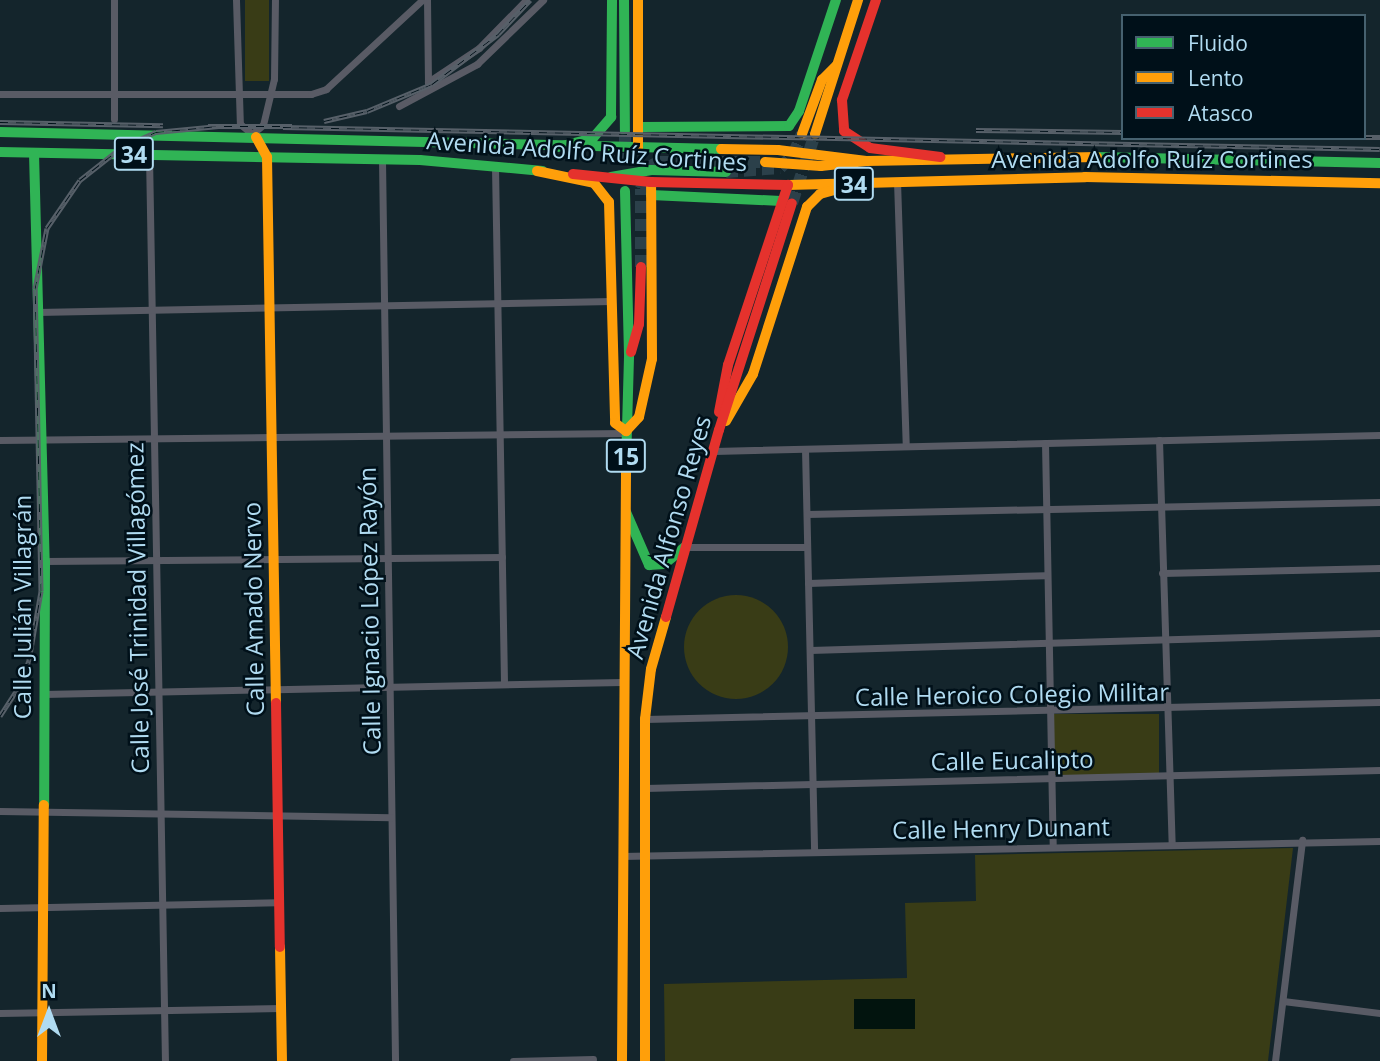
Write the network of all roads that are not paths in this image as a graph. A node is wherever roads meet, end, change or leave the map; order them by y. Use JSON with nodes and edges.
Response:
{"nodes":[{"id":1,"x":114,"y":0,"type":"edge"},
{"id":2,"x":236,"y":0,"type":"edge"},
{"id":3,"x":275,"y":0,"type":"edge"},
{"id":4,"x":425,"y":0,"type":"edge"},
{"id":5,"x":526,"y":0,"type":"edge"},
{"id":6,"x":543,"y":0,"type":"edge"},
{"id":7,"x":612,"y":0,"type":"edge"},
{"id":8,"x":624,"y":0,"type":"edge"},
{"id":9,"x":638,"y":0,"type":"edge"},
{"id":10,"x":836,"y":0,"type":"edge"},
{"id":11,"x":858,"y":0,"type":"edge"},
{"id":12,"x":876,"y":0,"type":"edge"},
{"id":13,"x":836,"y":66,"type":"junction"},
{"id":14,"x":428,"y":82,"type":"junction"},
{"id":15,"x":429,"y":92,"type":"junction"},
{"id":16,"x":114,"y":93,"type":"junction"},
{"id":17,"x":239,"y":93,"type":"junction"},
{"id":18,"x":270,"y":93,"type":"junction"},
{"id":19,"x":0,"y":94,"type":"edge"},
{"id":20,"x":399,"y":106,"type":"dead end"},
{"id":21,"x":114,"y":119,"type":"dead end"},
{"id":22,"x":641,"y":127,"type":"junction"},
{"id":23,"x":625,"y":131,"type":"tunnel mouth"},
{"id":24,"x":0,"y":132,"type":"edge"},
{"id":25,"x":802,"y":134,"type":"tunnel mouth"},
{"id":26,"x":815,"y":134,"type":"tunnel mouth"},
{"id":27,"x":254,"y":135,"type":"junction"},
{"id":28,"x":558,"y":147,"type":"junction"},
{"id":29,"x":638,"y":148,"type":"junction"},
{"id":30,"x":0,"y":152,"type":"edge"},
{"id":31,"x":34,"y":153,"type":"junction"},
{"id":32,"x":149,"y":155,"type":"junction"},
{"id":33,"x":267,"y":157,"type":"junction"},
{"id":34,"x":940,"y":157,"type":"junction"},
{"id":35,"x":382,"y":160,"type":"junction"},
{"id":36,"x":866,"y":161,"type":"junction"},
{"id":37,"x":765,"y":162,"type":"tunnel mouth"},
{"id":38,"x":1380,"y":163,"type":"edge"},
{"id":39,"x":495,"y":167,"type":"junction"},
{"id":40,"x":537,"y":171,"type":"junction"},
{"id":41,"x":726,"y":172,"type":"tunnel mouth"},
{"id":42,"x":611,"y":177,"type":"junction"},
{"id":43,"x":651,"y":181,"type":"junction"},
{"id":44,"x":897,"y":181,"type":"junction"},
{"id":45,"x":859,"y":183,"type":"junction"},
{"id":46,"x":1380,"y":183,"type":"edge"},
{"id":47,"x":788,"y":185,"type":"junction"},
{"id":48,"x":625,"y":191,"type":"tunnel mouth"},
{"id":49,"x":651,"y":195,"type":"junction"},
{"id":50,"x":787,"y":202,"type":"junction"},
{"id":51,"x":640,"y":267,"type":"tunnel mouth"},
{"id":52,"x":613,"y":301,"type":"junction"},
{"id":53,"x":498,"y":302,"type":"junction"},
{"id":54,"x":386,"y":306,"type":"junction"},
{"id":55,"x":268,"y":309,"type":"junction"},
{"id":56,"x":151,"y":310,"type":"junction"},
{"id":57,"x":37,"y":312,"type":"junction"},
{"id":58,"x":629,"y":357,"type":"junction"},
{"id":59,"x":719,"y":430,"type":"junction"},
{"id":60,"x":386,"y":432,"type":"junction"},
{"id":61,"x":501,"y":432,"type":"junction"},
{"id":62,"x":626,"y":432,"type":"junction"},
{"id":63,"x":271,"y":433,"type":"junction"},
{"id":64,"x":1380,"y":435,"type":"edge"},
{"id":65,"x":154,"y":436,"type":"junction"},
{"id":66,"x":40,"y":439,"type":"junction"},
{"id":67,"x":0,"y":440,"type":"edge"},
{"id":68,"x":1159,"y":440,"type":"junction"},
{"id":69,"x":1045,"y":443,"type":"junction"},
{"id":70,"x":906,"y":446,"type":"junction"},
{"id":71,"x":805,"y":449,"type":"junction"},
{"id":72,"x":713,"y":451,"type":"junction"},
{"id":73,"x":1380,"y":502,"type":"edge"},
{"id":74,"x":623,"y":505,"type":"junction"},
{"id":75,"x":1160,"y":508,"type":"junction"},
{"id":76,"x":1045,"y":510,"type":"junction"},
{"id":77,"x":807,"y":514,"type":"junction"},
{"id":78,"x":685,"y":547,"type":"junction"},
{"id":79,"x":807,"y":547,"type":"junction"},
{"id":80,"x":502,"y":557,"type":"junction"},
{"id":81,"x":388,"y":558,"type":"junction"},
{"id":82,"x":45,"y":561,"type":"junction"},
{"id":83,"x":274,"y":561,"type":"junction"},
{"id":84,"x":158,"y":562,"type":"junction"},
{"id":85,"x":1380,"y":568,"type":"edge"},
{"id":86,"x":1162,"y":573,"type":"junction"},
{"id":87,"x":1045,"y":575,"type":"junction"},
{"id":88,"x":808,"y":583,"type":"junction"},
{"id":89,"x":1380,"y":633,"type":"edge"},
{"id":90,"x":1163,"y":639,"type":"junction"},
{"id":91,"x":1048,"y":643,"type":"junction"},
{"id":92,"x":810,"y":650,"type":"junction"},
{"id":93,"x":622,"y":682,"type":"junction"},
{"id":94,"x":504,"y":683,"type":"junction"},
{"id":95,"x":390,"y":686,"type":"junction"},
{"id":96,"x":277,"y":689,"type":"junction"},
{"id":97,"x":157,"y":692,"type":"junction"},
{"id":98,"x":44,"y":694,"type":"junction"},
{"id":99,"x":1380,"y":702,"type":"edge"},
{"id":100,"x":1164,"y":711,"type":"junction"},
{"id":101,"x":1049,"y":712,"type":"junction"},
{"id":102,"x":811,"y":718,"type":"junction"},
{"id":103,"x":645,"y":719,"type":"junction"},
{"id":104,"x":1380,"y":770,"type":"edge"},
{"id":105,"x":1168,"y":775,"type":"junction"},
{"id":106,"x":1051,"y":778,"type":"junction"},
{"id":107,"x":813,"y":784,"type":"junction"},
{"id":108,"x":645,"y":788,"type":"junction"},
{"id":109,"x":0,"y":811,"type":"edge"},
{"id":110,"x":44,"y":811,"type":"junction"},
{"id":111,"x":160,"y":813,"type":"junction"},
{"id":112,"x":277,"y":814,"type":"junction"},
{"id":113,"x":391,"y":817,"type":"junction"},
{"id":114,"x":1302,"y":840,"type":"junction"},
{"id":115,"x":1380,"y":841,"type":"edge"},
{"id":116,"x":1172,"y":843,"type":"junction"},
{"id":117,"x":1053,"y":846,"type":"junction"},
{"id":118,"x":814,"y":851,"type":"junction"},
{"id":119,"x":645,"y":855,"type":"junction"},
{"id":120,"x":622,"y":856,"type":"junction"},
{"id":121,"x":277,"y":902,"type":"junction"},
{"id":122,"x":162,"y":904,"type":"junction"},
{"id":123,"x":44,"y":907,"type":"junction"},
{"id":124,"x":0,"y":908,"type":"edge"},
{"id":125,"x":1283,"y":1001,"type":"junction"},
{"id":126,"x":281,"y":1008,"type":"junction"},
{"id":127,"x":164,"y":1010,"type":"junction"},
{"id":128,"x":42,"y":1012,"type":"junction"},
{"id":129,"x":0,"y":1013,"type":"edge"},
{"id":130,"x":1380,"y":1013,"type":"edge"},
{"id":131,"x":593,"y":1059,"type":"dead end"},
{"id":132,"x":42,"y":1061,"type":"edge"},
{"id":133,"x":165,"y":1061,"type":"edge"},
{"id":134,"x":282,"y":1061,"type":"edge"},
{"id":135,"x":396,"y":1061,"type":"edge"},
{"id":136,"x":513,"y":1061,"type":"edge"},
{"id":137,"x":622,"y":1061,"type":"edge"},
{"id":138,"x":645,"y":1061,"type":"edge"},
{"id":139,"x":1276,"y":1061,"type":"edge"}],
"edges":[{"from":1,"to":16,"type":"street"},
{"from":2,"to":17,"type":"street"},
{"from":3,"to":18,"type":"street"},
{"from":4,"to":14,"type":"street"},
{"from":4,"to":18,"type":"street"},
{"from":5,"to":14,"type":"street"},
{"from":6,"to":15,"type":"street"},
{"from":7,"to":28,"type":"main road"},
{"from":8,"to":23,"type":"main road"},
{"from":9,"to":22,"type":"main road"},
{"from":10,"to":22,"type":"main road"},
{"from":11,"to":13,"type":"main road"},
{"from":12,"to":34,"type":"main road"},
{"from":13,"to":25,"type":"main road"},
{"from":13,"to":26,"type":"main road"},
{"from":14,"to":15,"type":"street"},
{"from":15,"to":20,"type":"street"},
{"from":16,"to":17,"type":"street"},
{"from":16,"to":19,"type":"street"},
{"from":16,"to":21,"type":"street"},
{"from":17,"to":18,"type":"street"},
{"from":17,"to":27,"type":"street"},
{"from":18,"to":27,"type":"street"},
{"from":22,"to":29,"type":"main road"},
{"from":24,"to":27,"type":"main road","name":"Avenida Adolfo Ruíz Cortines","number":"34"},
{"from":27,"to":28,"type":"main road","name":"Avenida Adolfo Ruíz Cortines","number":"34"},
{"from":27,"to":33,"type":"main road"},
{"from":28,"to":29,"type":"main road","name":"Avenida Adolfo Ruíz Cortines","number":"34"},
{"from":29,"to":36,"type":"main road","name":"Avenida Adolfo Ruíz Cortines","number":"34"},
{"from":30,"to":31,"type":"main road","name":"Avenida Adolfo Ruíz Cortines","number":"34"},
{"from":31,"to":32,"type":"main road","name":"Avenida Adolfo Ruíz Cortines","number":"34"},
{"from":31,"to":57,"type":"main road","name":"Calle Julián Villagrán"},
{"from":32,"to":33,"type":"main road","name":"Avenida Adolfo Ruíz Cortines","number":"34"},
{"from":32,"to":56,"type":"street","name":"Calle José Trinidad Villagómez"},
{"from":33,"to":35,"type":"main road","name":"Avenida Adolfo Ruíz Cortines","number":"34"},
{"from":33,"to":55,"type":"main road","name":"Calle Amado Nervo"},
{"from":34,"to":36,"type":"main road","name":"Avenida Adolfo Ruíz Cortines","number":"34"},
{"from":34,"to":38,"type":"main road","name":"Avenida Adolfo Ruíz Cortines","number":"34"},
{"from":35,"to":39,"type":"main road","name":"Avenida Adolfo Ruíz Cortines","number":"34"},
{"from":35,"to":54,"type":"street","name":"Calle Ignacio López Rayón"},
{"from":36,"to":37,"type":"main road"},
{"from":39,"to":40,"type":"main road","name":"Avenida Adolfo Ruíz Cortines","number":"34"},
{"from":39,"to":53,"type":"street"},
{"from":40,"to":42,"type":"main road","name":"Avenida Adolfo Ruíz Cortines","number":"34"},
{"from":40,"to":52,"type":"main road"},
{"from":41,"to":42,"type":"main road"},
{"from":42,"to":43,"type":"main road","name":"Avenida Adolfo Ruíz Cortines","number":"34"},
{"from":43,"to":47,"type":"main road","name":"Avenida Adolfo Ruíz Cortines","number":"34"},
{"from":43,"to":49,"type":"main road"},
{"from":44,"to":45,"type":"main road","name":"Avenida Adolfo Ruíz Cortines","number":"34"},
{"from":44,"to":46,"type":"main road","name":"Avenida Adolfo Ruíz Cortines","number":"34"},
{"from":44,"to":70,"type":"street"},
{"from":45,"to":47,"type":"main road","name":"Avenida Adolfo Ruíz Cortines","number":"34"},
{"from":45,"to":59,"type":"main road"},
{"from":47,"to":50,"type":"main road"},
{"from":48,"to":58,"type":"main road","number":"15"},
{"from":49,"to":50,"type":"main road"},
{"from":49,"to":62,"type":"main road"},
{"from":50,"to":59,"type":"main road"},
{"from":51,"to":58,"type":"main road"},
{"from":52,"to":53,"type":"street"},
{"from":52,"to":62,"type":"main road"},
{"from":53,"to":54,"type":"street"},
{"from":53,"to":61,"type":"street"},
{"from":54,"to":55,"type":"street"},
{"from":54,"to":60,"type":"street","name":"Calle Ignacio López Rayón"},
{"from":55,"to":56,"type":"street"},
{"from":55,"to":63,"type":"main road","name":"Calle Amado Nervo"},
{"from":56,"to":57,"type":"street"},
{"from":56,"to":65,"type":"street","name":"Calle José Trinidad Villagómez"},
{"from":57,"to":66,"type":"main road","name":"Calle Julián Villagrán"},
{"from":58,"to":62,"type":"main road","number":"15"},
{"from":59,"to":72,"type":"main road","name":"Avenida Alfonso Reyes"},
{"from":60,"to":61,"type":"street"},
{"from":60,"to":63,"type":"street"},
{"from":60,"to":81,"type":"street","name":"Calle Ignacio López Rayón"},
{"from":61,"to":62,"type":"street"},
{"from":61,"to":80,"type":"street"},
{"from":62,"to":74,"type":"main road","number":"15"},
{"from":63,"to":65,"type":"street"},
{"from":63,"to":83,"type":"main road","name":"Calle Amado Nervo"},
{"from":64,"to":68,"type":"street"},
{"from":65,"to":66,"type":"street"},
{"from":65,"to":84,"type":"street","name":"Calle José Trinidad Villagómez"},
{"from":66,"to":67,"type":"street"},
{"from":66,"to":82,"type":"main road","name":"Calle Julián Villagrán"},
{"from":68,"to":69,"type":"street"},
{"from":68,"to":75,"type":"street"},
{"from":69,"to":70,"type":"street"},
{"from":69,"to":76,"type":"street"},
{"from":70,"to":71,"type":"street"},
{"from":71,"to":72,"type":"street"},
{"from":71,"to":77,"type":"street"},
{"from":72,"to":78,"type":"main road","name":"Avenida Alfonso Reyes"},
{"from":73,"to":75,"type":"street"},
{"from":74,"to":78,"type":"main road"},
{"from":74,"to":93,"type":"main road","number":"15"},
{"from":75,"to":76,"type":"street"},
{"from":75,"to":86,"type":"street"},
{"from":76,"to":77,"type":"street"},
{"from":76,"to":87,"type":"street"},
{"from":77,"to":79,"type":"street"},
{"from":78,"to":79,"type":"street"},
{"from":78,"to":103,"type":"main road","name":"Avenida Alfonso Reyes"},
{"from":79,"to":88,"type":"street"},
{"from":80,"to":81,"type":"street"},
{"from":80,"to":94,"type":"street"},
{"from":81,"to":83,"type":"street"},
{"from":81,"to":95,"type":"street","name":"Calle Ignacio López Rayón"},
{"from":82,"to":84,"type":"street"},
{"from":82,"to":98,"type":"main road","name":"Calle Julián Villagrán"},
{"from":83,"to":84,"type":"street"},
{"from":83,"to":96,"type":"main road","name":"Calle Amado Nervo"},
{"from":84,"to":97,"type":"street","name":"Calle José Trinidad Villagómez"},
{"from":85,"to":86,"type":"street"},
{"from":86,"to":90,"type":"street"},
{"from":87,"to":88,"type":"street"},
{"from":87,"to":91,"type":"street"},
{"from":88,"to":92,"type":"street"},
{"from":89,"to":90,"type":"street"},
{"from":90,"to":91,"type":"street"},
{"from":90,"to":100,"type":"street"},
{"from":91,"to":92,"type":"street"},
{"from":91,"to":101,"type":"street"},
{"from":92,"to":102,"type":"street"},
{"from":93,"to":94,"type":"street"},
{"from":93,"to":120,"type":"main road","number":"15"},
{"from":94,"to":95,"type":"street"},
{"from":95,"to":96,"type":"street"},
{"from":95,"to":113,"type":"street","name":"Calle Ignacio López Rayón"},
{"from":96,"to":97,"type":"street"},
{"from":96,"to":112,"type":"main road","name":"Calle Amado Nervo"},
{"from":97,"to":98,"type":"street"},
{"from":97,"to":111,"type":"street","name":"Calle José Trinidad Villagómez"},
{"from":98,"to":110,"type":"main road","name":"Calle Julián Villagrán"},
{"from":99,"to":100,"type":"street","name":"Calle Heroico Colegio Militar"},
{"from":100,"to":101,"type":"street","name":"Calle Heroico Colegio Militar"},
{"from":100,"to":105,"type":"street"},
{"from":101,"to":102,"type":"street","name":"Calle Heroico Colegio Militar"},
{"from":101,"to":106,"type":"street"},
{"from":102,"to":103,"type":"street","name":"Calle Heroico Colegio Militar"},
{"from":102,"to":107,"type":"street"},
{"from":103,"to":108,"type":"main road","name":"Avenida Alfonso Reyes"},
{"from":104,"to":105,"type":"street","name":"Calle Eucalipto"},
{"from":105,"to":106,"type":"street","name":"Calle Eucalipto"},
{"from":105,"to":116,"type":"street"},
{"from":106,"to":107,"type":"street","name":"Calle Eucalipto"},
{"from":106,"to":117,"type":"street"},
{"from":107,"to":108,"type":"street","name":"Calle Eucalipto"},
{"from":107,"to":118,"type":"street"},
{"from":108,"to":119,"type":"main road","name":"Avenida Alfonso Reyes"},
{"from":109,"to":110,"type":"street"},
{"from":110,"to":111,"type":"street"},
{"from":110,"to":123,"type":"main road","name":"Calle Julián Villagrán"},
{"from":111,"to":112,"type":"street"},
{"from":111,"to":122,"type":"street","name":"Calle José Trinidad Villagómez"},
{"from":112,"to":113,"type":"street"},
{"from":112,"to":121,"type":"main road","name":"Calle Amado Nervo"},
{"from":113,"to":135,"type":"street","name":"Calle Ignacio López Rayón"},
{"from":114,"to":115,"type":"street","name":"Calle Henry Dunant"},
{"from":114,"to":116,"type":"street","name":"Calle Henry Dunant"},
{"from":114,"to":125,"type":"street"},
{"from":116,"to":117,"type":"street","name":"Calle Henry Dunant"},
{"from":117,"to":118,"type":"street","name":"Calle Henry Dunant"},
{"from":118,"to":119,"type":"street","name":"Calle Henry Dunant"},
{"from":119,"to":120,"type":"street","name":"Calle Henry Dunant"},
{"from":119,"to":138,"type":"main road","name":"Avenida Alfonso Reyes"},
{"from":120,"to":137,"type":"main road","number":"15"},
{"from":121,"to":122,"type":"street"},
{"from":121,"to":126,"type":"main road","name":"Calle Amado Nervo"},
{"from":122,"to":123,"type":"street"},
{"from":122,"to":127,"type":"street","name":"Calle José Trinidad Villagómez"},
{"from":123,"to":124,"type":"street"},
{"from":123,"to":128,"type":"main road","name":"Calle Julián Villagrán"},
{"from":125,"to":130,"type":"street"},
{"from":125,"to":139,"type":"street"},
{"from":126,"to":127,"type":"street"},
{"from":126,"to":134,"type":"main road","name":"Calle Amado Nervo"},
{"from":127,"to":128,"type":"street"},
{"from":127,"to":133,"type":"street","name":"Calle José Trinidad Villagómez"},
{"from":128,"to":129,"type":"street"},
{"from":128,"to":132,"type":"main road","name":"Calle Julián Villagrán"},
{"from":131,"to":136,"type":"street"}]}
